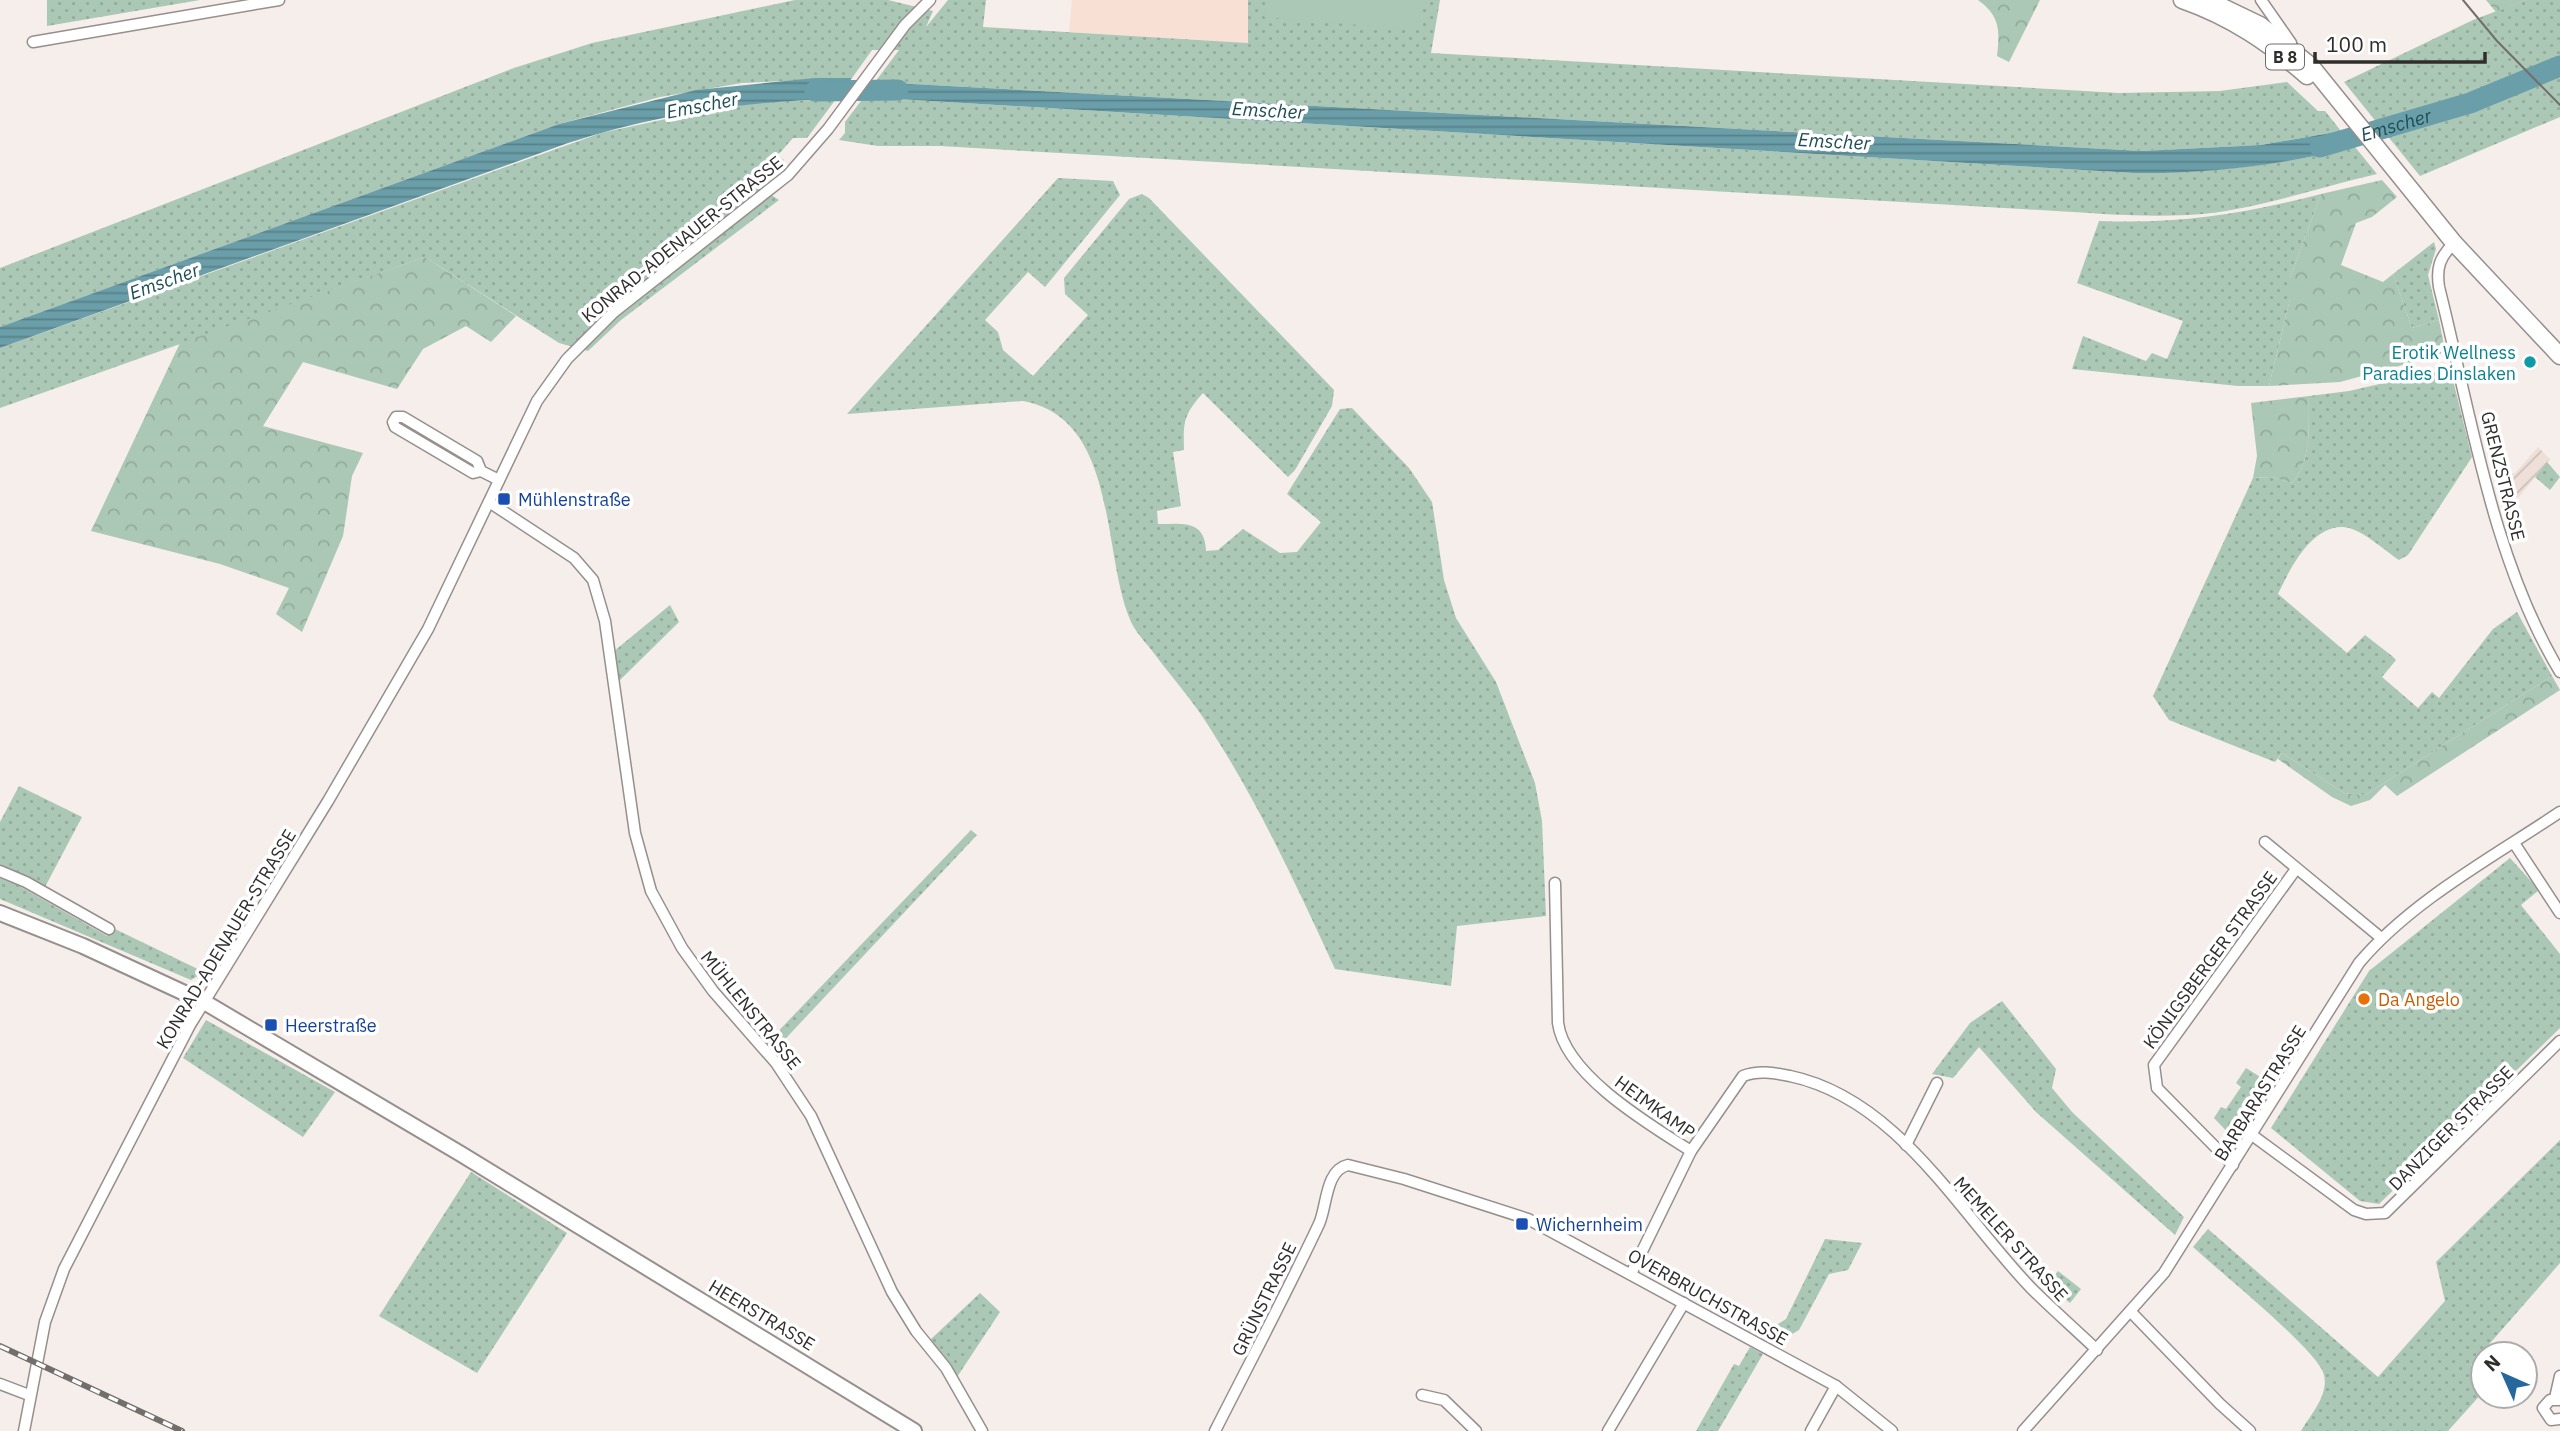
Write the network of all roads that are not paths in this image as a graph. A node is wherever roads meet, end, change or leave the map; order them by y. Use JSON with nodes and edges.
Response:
{"nodes":[{"id":1,"x":279,"y":0,"type":"edge"},
{"id":2,"x":930,"y":0,"type":"edge"},
{"id":3,"x":2261,"y":0,"type":"edge"},
{"id":4,"x":2206,"y":3,"type":"edge"},
{"id":5,"x":33,"y":42,"type":"dead end"},
{"id":6,"x":2297,"y":52,"type":"junction"},
{"id":7,"x":2348,"y":113,"type":"junction"},
{"id":8,"x":2454,"y":243,"type":"junction"},
{"id":9,"x":2560,"y":356,"type":"edge"},
{"id":10,"x":481,"y":471,"type":"junction"},
{"id":11,"x":499,"y":480,"type":"junction"},
{"id":12,"x":489,"y":502,"type":"junction"},
{"id":13,"x":2560,"y":672,"type":"edge"},
{"id":14,"x":2560,"y":813,"type":"edge"},
{"id":15,"x":2265,"y":842,"type":"dead end"},
{"id":16,"x":2514,"y":843,"type":"junction"},
{"id":17,"x":2296,"y":869,"type":"junction"},
{"id":18,"x":0,"y":871,"type":"edge"},
{"id":19,"x":1555,"y":883,"type":"dead end"},
{"id":20,"x":0,"y":913,"type":"edge"},
{"id":21,"x":2560,"y":913,"type":"edge"},
{"id":22,"x":109,"y":929,"type":"dead end"},
{"id":23,"x":2380,"y":937,"type":"junction"},
{"id":24,"x":206,"y":1003,"type":"junction"},
{"id":25,"x":2560,"y":1041,"type":"edge"},
{"id":26,"x":1937,"y":1083,"type":"dead end"},
{"id":27,"x":2252,"y":1135,"type":"junction"},
{"id":28,"x":1906,"y":1145,"type":"junction"},
{"id":29,"x":1691,"y":1151,"type":"junction"},
{"id":30,"x":2233,"y":1165,"type":"junction"},
{"id":31,"x":1335,"y":1173,"type":"joint"},
{"id":32,"x":1631,"y":1274,"type":"junction"},
{"id":33,"x":1684,"y":1303,"type":"junction"},
{"id":34,"x":2131,"y":1312,"type":"junction"},
{"id":35,"x":2097,"y":1350,"type":"junction"},
{"id":36,"x":2560,"y":1376,"type":"edge"},
{"id":37,"x":0,"y":1384,"type":"edge"},
{"id":38,"x":1836,"y":1386,"type":"junction"},
{"id":39,"x":29,"y":1395,"type":"junction"},
{"id":40,"x":1422,"y":1395,"type":"dead end"},
{"id":41,"x":2557,"y":1399,"type":"edge"},
{"id":42,"x":2558,"y":1420,"type":"edge"},
{"id":43,"x":24,"y":1431,"type":"edge"},
{"id":44,"x":914,"y":1431,"type":"edge"},
{"id":45,"x":982,"y":1431,"type":"edge"},
{"id":46,"x":1215,"y":1431,"type":"edge"},
{"id":47,"x":1476,"y":1431,"type":"edge"},
{"id":48,"x":1608,"y":1431,"type":"edge"},
{"id":49,"x":1811,"y":1431,"type":"edge"},
{"id":50,"x":1892,"y":1431,"type":"edge"},
{"id":51,"x":2023,"y":1431,"type":"edge"},
{"id":52,"x":2250,"y":1431,"type":"edge"},
{"id":53,"x":2549,"y":1431,"type":"edge"}],
"edges":[{"from":1,"to":5,"type":"street"},
{"from":2,"to":11,"type":"street","name":"KONRAD-ADENAUER-STRASSE"},
{"from":3,"to":6,"type":"street"},
{"from":4,"to":6,"type":"main road","number":"B 8"},
{"from":4,"to":7,"type":"main road","number":"B 8"},
{"from":6,"to":7,"type":"main road","number":"B 8"},
{"from":7,"to":8,"type":"main road","number":"B 8"},
{"from":8,"to":9,"type":"main road","number":"B 8"},
{"from":8,"to":13,"type":"street","name":"GRENZSTRASSE"},
{"from":10,"to":10,"type":"street"},
{"from":10,"to":11,"type":"street"},
{"from":11,"to":12,"type":"street","name":"KONRAD-ADENAUER-STRASSE"},
{"from":12,"to":24,"type":"street","name":"KONRAD-ADENAUER-STRASSE"},
{"from":12,"to":45,"type":"street","name":"MÜHLENSTRASSE"},
{"from":14,"to":16,"type":"street","name":"BARBARASTRASSE"},
{"from":15,"to":17,"type":"street"},
{"from":16,"to":21,"type":"street"},
{"from":16,"to":23,"type":"street","name":"BARBARASTRASSE"},
{"from":17,"to":23,"type":"street"},
{"from":17,"to":30,"type":"street","name":"KÖNIGSBERGER STRASSE"},
{"from":18,"to":22,"type":"street"},
{"from":19,"to":29,"type":"street","name":"HEIMKAMP"},
{"from":20,"to":24,"type":"main road","name":"HEERSTRASSE"},
{"from":23,"to":27,"type":"street","name":"BARBARASTRASSE"},
{"from":24,"to":39,"type":"street","name":"KONRAD-ADENAUER-STRASSE"},
{"from":24,"to":44,"type":"main road","name":"HEERSTRASSE"},
{"from":25,"to":27,"type":"street","name":"DANZIGER STRASSE"},
{"from":26,"to":28,"type":"street"},
{"from":27,"to":30,"type":"street","name":"BARBARASTRASSE"},
{"from":28,"to":29,"type":"street","name":"MEMELER STRASSE"},
{"from":28,"to":35,"type":"street","name":"MEMELER STRASSE"},
{"from":29,"to":32,"type":"street","name":"HEIMKAMP"},
{"from":30,"to":34,"type":"street","name":"BARBARASTRASSE"},
{"from":31,"to":32,"type":"street","name":"OVERBRUCHSTRASSE"},
{"from":31,"to":46,"type":"street","name":"GRÜNSTRASSE"},
{"from":32,"to":33,"type":"street","name":"OVERBRUCHSTRASSE"},
{"from":33,"to":38,"type":"street","name":"OVERBRUCHSTRASSE"},
{"from":33,"to":48,"type":"street"},
{"from":34,"to":35,"type":"street","name":"BARBARASTRASSE"},
{"from":34,"to":52,"type":"street"},
{"from":35,"to":51,"type":"street","name":"BARBARASTRASSE"},
{"from":36,"to":41,"type":"street"},
{"from":37,"to":39,"type":"street"},
{"from":38,"to":49,"type":"street"},
{"from":38,"to":50,"type":"street","name":"OVERBRUCHSTRASSE"},
{"from":39,"to":43,"type":"street","name":"KONRAD-ADENAUER-STRASSE"},
{"from":40,"to":47,"type":"street"},
{"from":41,"to":42,"type":"street"},
{"from":42,"to":53,"type":"street"}]}
